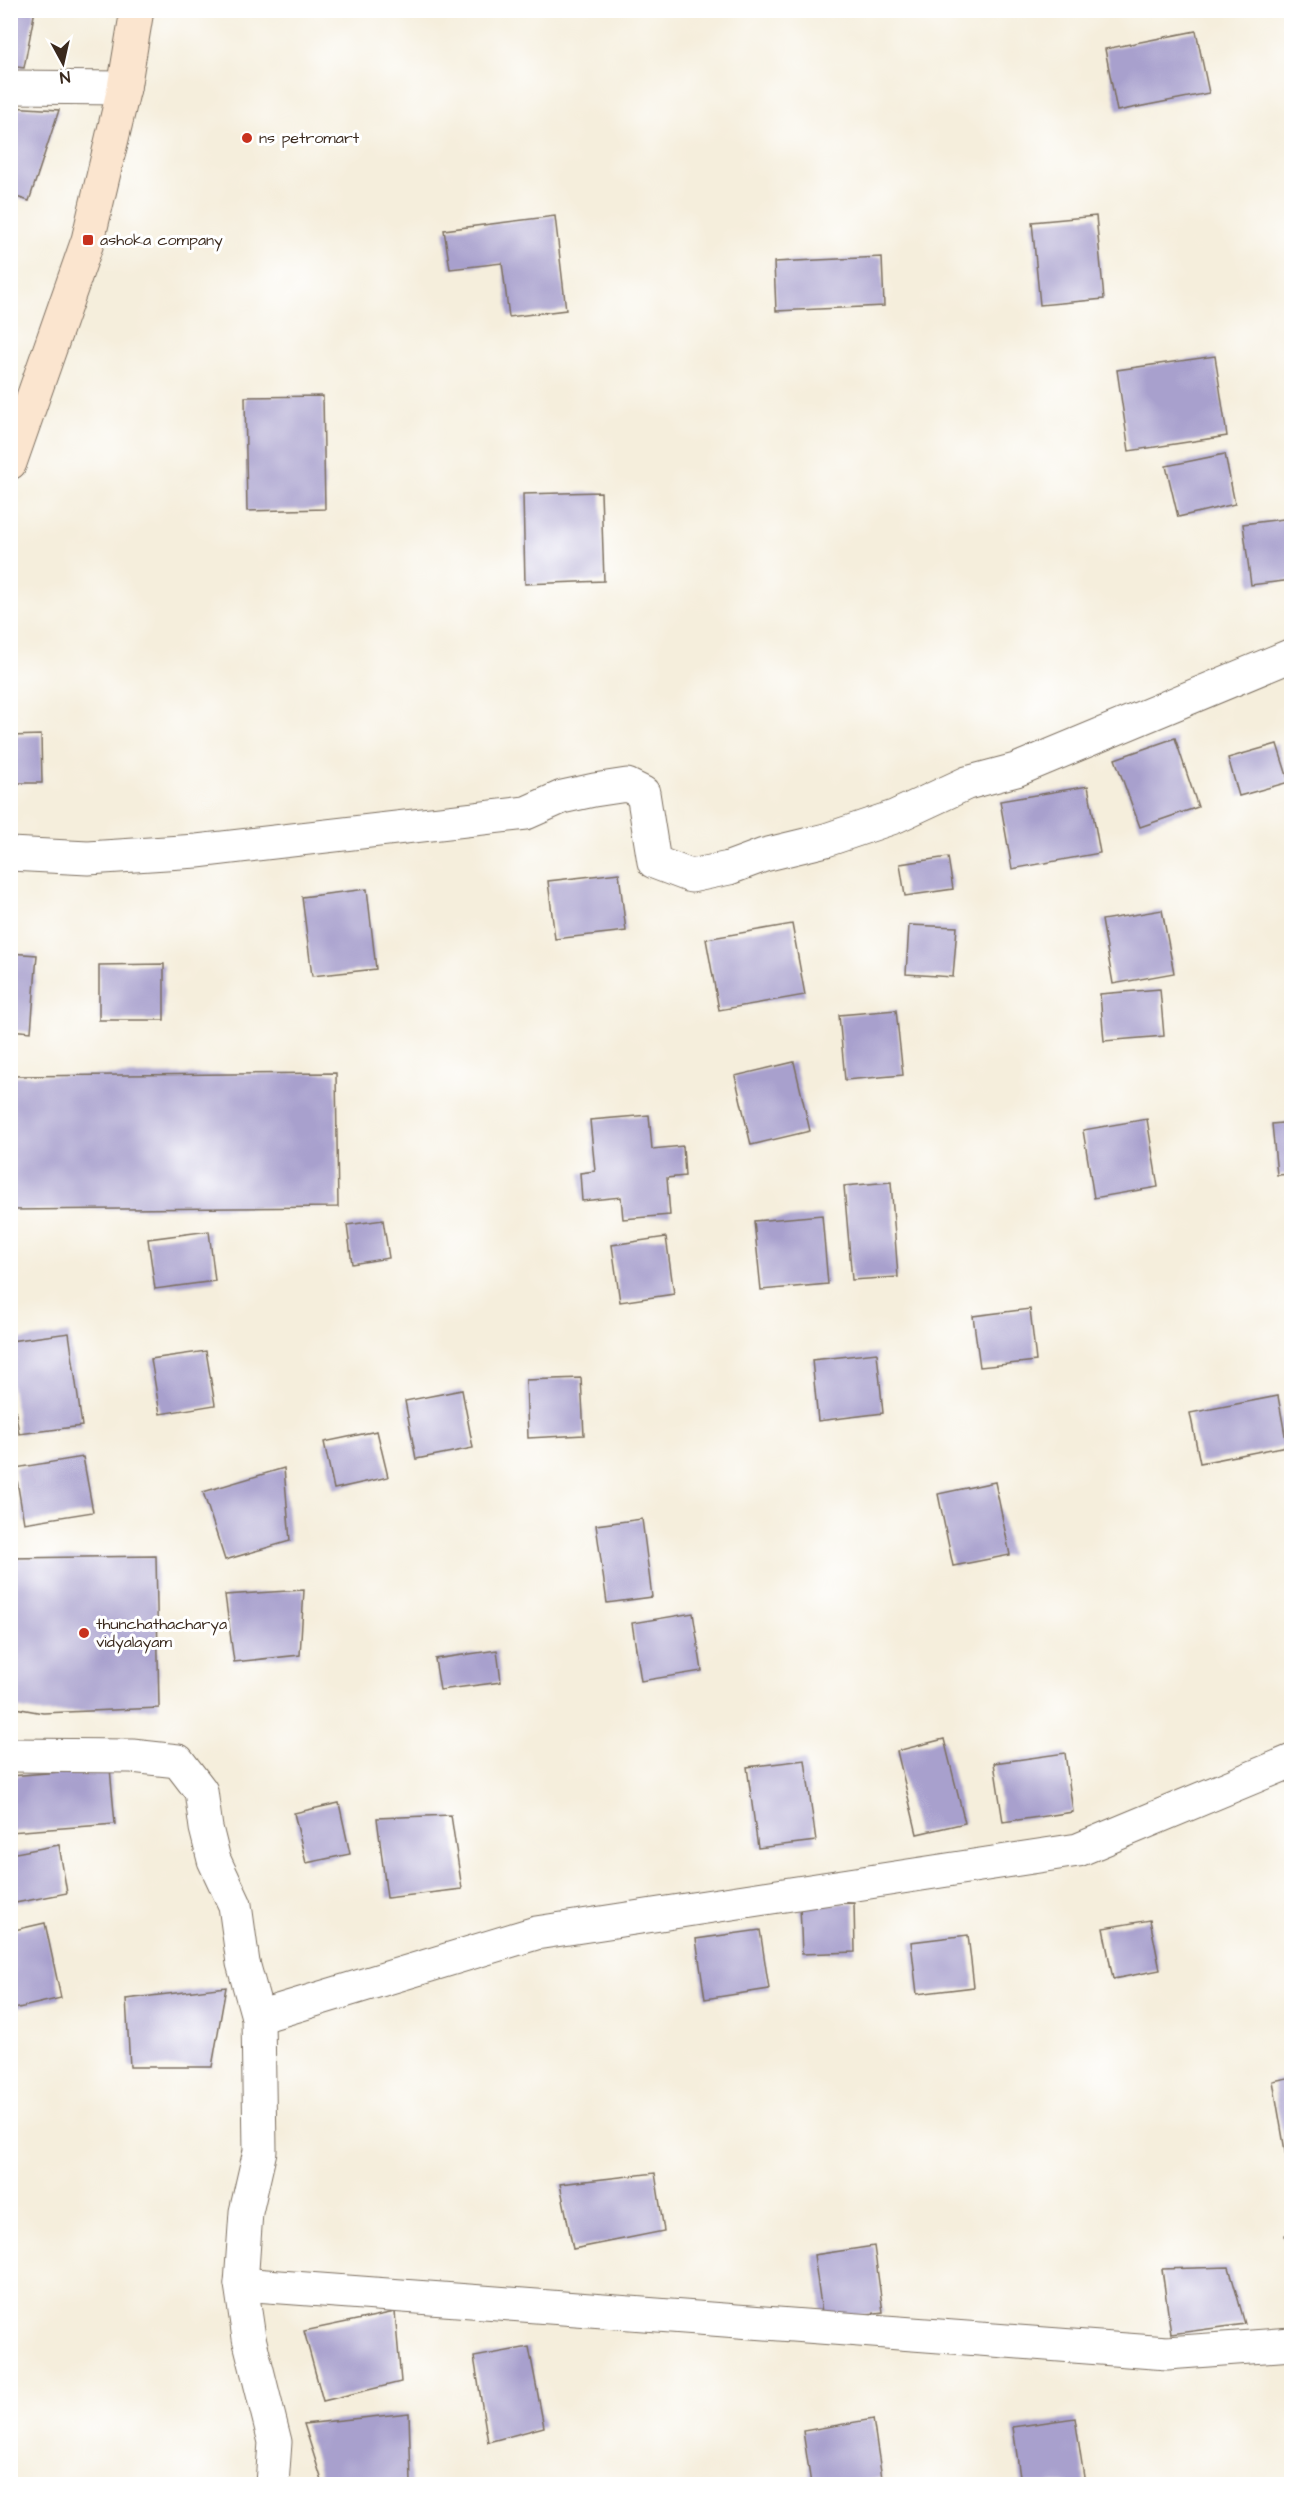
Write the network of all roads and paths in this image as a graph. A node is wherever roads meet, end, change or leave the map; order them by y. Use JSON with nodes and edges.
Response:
{"nodes":[{"id":1,"x":138,"y":10,"type":"edge"},
{"id":2,"x":10,"y":87,"type":"edge"},
{"id":3,"x":124,"y":88,"type":"junction"},
{"id":4,"x":10,"y":463,"type":"edge"},
{"id":5,"x":1292,"y":655,"type":"edge"},
{"id":6,"x":10,"y":854,"type":"edge"},
{"id":7,"x":10,"y":1755,"type":"edge"},
{"id":8,"x":1292,"y":1761,"type":"edge"},
{"id":9,"x":258,"y":2017,"type":"junction"},
{"id":10,"x":242,"y":2284,"type":"junction"},
{"id":11,"x":1292,"y":2344,"type":"edge"},
{"id":12,"x":272,"y":2484,"type":"edge"}],
"edges":[{"from":1,"to":3,"type":"main road"},
{"from":2,"to":3,"type":"street"},
{"from":3,"to":4,"type":"main road"},
{"from":5,"to":6,"type":"street"},
{"from":7,"to":9,"type":"street"},
{"from":8,"to":9,"type":"street"},
{"from":9,"to":10,"type":"street"},
{"from":10,"to":11,"type":"street"},
{"from":10,"to":12,"type":"street"}]}
